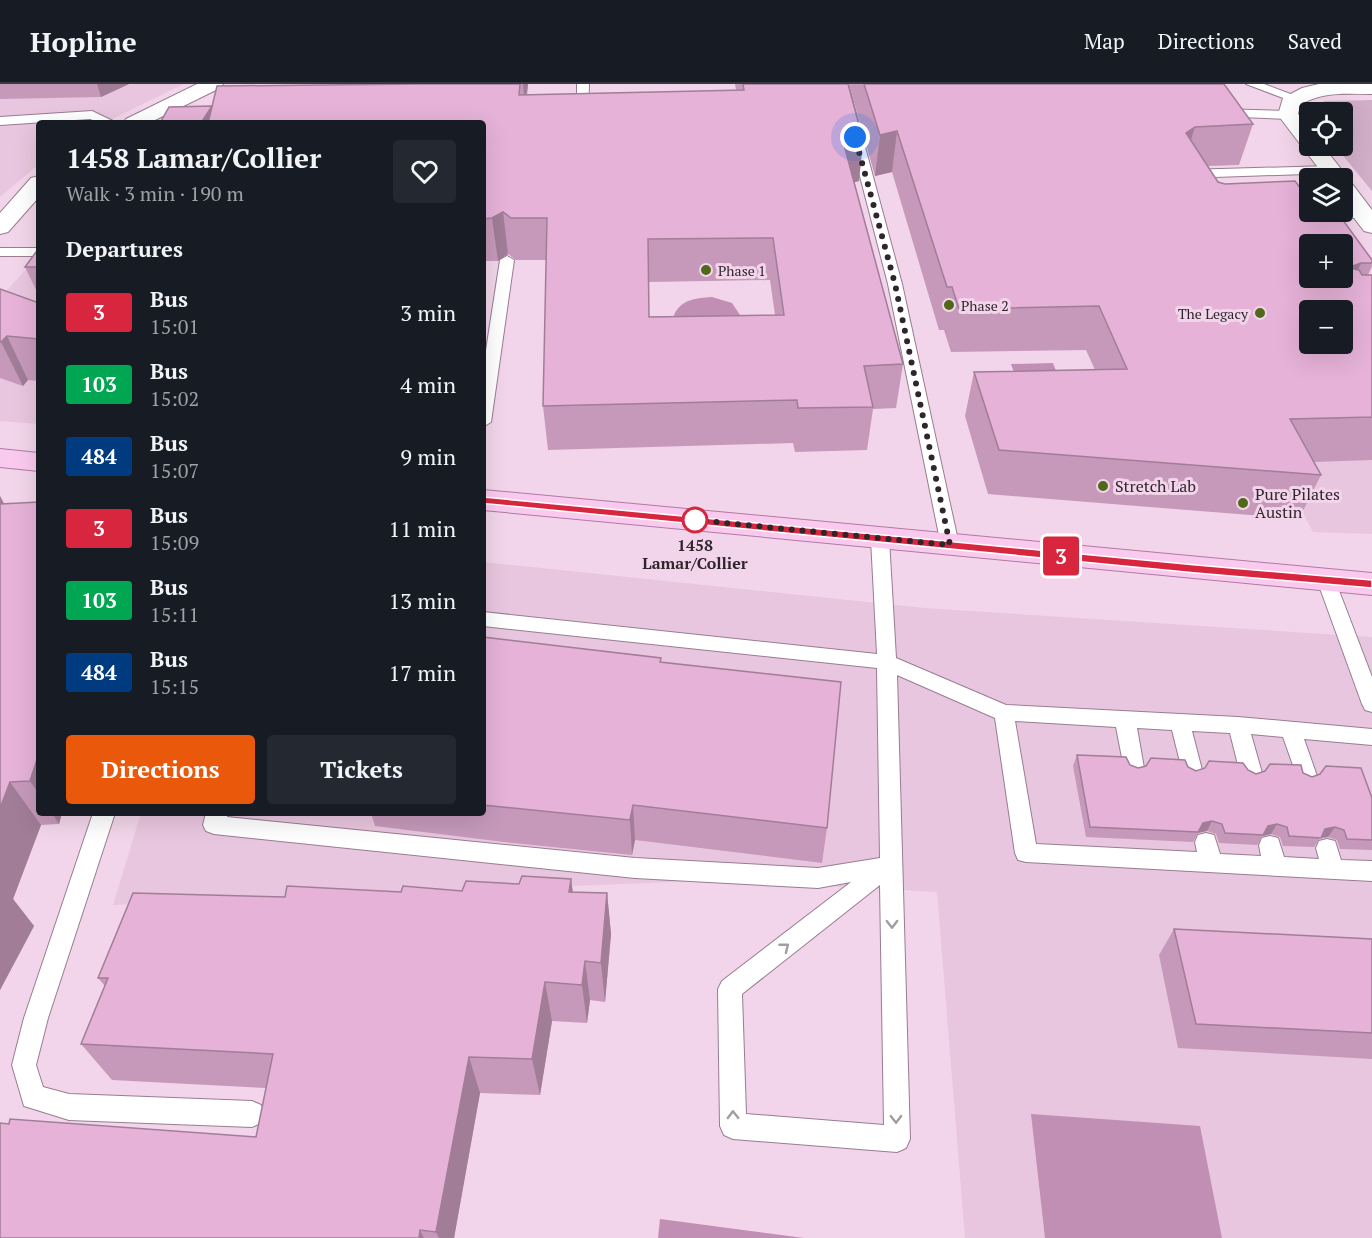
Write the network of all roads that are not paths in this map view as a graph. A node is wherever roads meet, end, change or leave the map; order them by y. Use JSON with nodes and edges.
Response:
{"nodes":[{"id":1,"x":213,"y":84,"type":"edge"},
{"id":2,"x":584,"y":84,"type":"edge"},
{"id":3,"x":842,"y":84,"type":"edge"},
{"id":4,"x":1252,"y":84,"type":"edge"},
{"id":5,"x":1372,"y":88,"type":"edge"},
{"id":6,"x":171,"y":105,"type":"junction"},
{"id":7,"x":1292,"y":106,"type":"junction"},
{"id":8,"x":191,"y":110,"type":"edge"},
{"id":9,"x":1211,"y":112,"type":"edge"},
{"id":10,"x":572,"y":116,"type":"edge"},
{"id":11,"x":0,"y":120,"type":"edge"},
{"id":12,"x":104,"y":120,"type":"edge"},
{"id":13,"x":139,"y":120,"type":"edge"},
{"id":14,"x":1299,"y":120,"type":"edge"},
{"id":15,"x":1320,"y":156,"type":"edge"},
{"id":16,"x":1329,"y":168,"type":"edge"},
{"id":17,"x":1299,"y":177,"type":"edge"},
{"id":18,"x":36,"y":186,"type":"edge"},
{"id":19,"x":1193,"y":192,"type":"edge"},
{"id":20,"x":1353,"y":200,"type":"edge"},
{"id":21,"x":1353,"y":219,"type":"edge"},
{"id":22,"x":1368,"y":220,"type":"edge"},
{"id":23,"x":0,"y":227,"type":"edge"},
{"id":24,"x":0,"y":252,"type":"edge"},
{"id":25,"x":36,"y":252,"type":"edge"},
{"id":26,"x":507,"y":260,"type":"dead end"},
{"id":27,"x":486,"y":402,"type":"edge"},
{"id":28,"x":0,"y":458,"type":"edge"},
{"id":29,"x":36,"y":462,"type":"edge"},
{"id":30,"x":486,"y":500,"type":"edge"},
{"id":31,"x":880,"y":539,"type":"junction"},
{"id":32,"x":950,"y":545,"type":"junction"},
{"id":33,"x":1326,"y":580,"type":"junction"},
{"id":34,"x":1372,"y":584,"type":"edge"},
{"id":35,"x":486,"y":619,"type":"edge"},
{"id":36,"x":887,"y":662,"type":"junction"},
{"id":37,"x":1372,"y":704,"type":"edge"},
{"id":38,"x":1004,"y":713,"type":"junction"},
{"id":39,"x":1125,"y":719,"type":"junction"},
{"id":40,"x":1180,"y":722,"type":"junction"},
{"id":41,"x":1239,"y":725,"type":"junction"},
{"id":42,"x":1291,"y":729,"type":"junction"},
{"id":43,"x":1372,"y":736,"type":"edge"},
{"id":44,"x":1134,"y":768,"type":"edge"},
{"id":45,"x":1192,"y":770,"type":"edge"},
{"id":46,"x":1251,"y":773,"type":"edge"},
{"id":47,"x":1306,"y":776,"type":"edge"},
{"id":48,"x":103,"y":816,"type":"edge"},
{"id":49,"x":217,"y":816,"type":"edge"},
{"id":50,"x":1327,"y":848,"type":"dead end"},
{"id":51,"x":890,"y":865,"type":"junction"},
{"id":52,"x":1333,"y":869,"type":"junction"},
{"id":53,"x":1372,"y":871,"type":"edge"},
{"id":54,"x":252,"y":1114,"type":"dead end"}],
"edges":[{"from":1,"to":6,"type":"street"},
{"from":2,"to":10,"type":"lane"},
{"from":3,"to":32,"type":"lane"},
{"from":4,"to":7,"type":"lane"},
{"from":5,"to":7,"type":"street"},
{"from":6,"to":8,"type":"lane"},
{"from":6,"to":13,"type":"street"},
{"from":7,"to":9,"type":"lane"},
{"from":7,"to":14,"type":"street"},
{"from":11,"to":12,"type":"lane"},
{"from":15,"to":16,"type":"street"},
{"from":17,"to":19,"type":"lane"},
{"from":18,"to":23,"type":"street"},
{"from":20,"to":22,"type":"street"},
{"from":21,"to":22,"type":"lane"},
{"from":24,"to":25,"type":"lane"},
{"from":26,"to":27,"type":"lane"},
{"from":28,"to":29,"type":"main road"},
{"from":30,"to":31,"type":"main road"},
{"from":31,"to":32,"type":"main road"},
{"from":31,"to":36,"type":"lane"},
{"from":32,"to":33,"type":"main road"},
{"from":33,"to":34,"type":"main road"},
{"from":33,"to":37,"type":"lane"},
{"from":35,"to":36,"type":"lane"},
{"from":36,"to":38,"type":"lane"},
{"from":36,"to":51,"type":"lane"},
{"from":38,"to":39,"type":"lane"},
{"from":38,"to":52,"type":"lane"},
{"from":39,"to":40,"type":"lane"},
{"from":39,"to":44,"type":"lane"},
{"from":40,"to":41,"type":"lane"},
{"from":40,"to":45,"type":"lane"},
{"from":41,"to":42,"type":"lane"},
{"from":41,"to":46,"type":"lane"},
{"from":42,"to":43,"type":"lane"},
{"from":42,"to":47,"type":"lane"},
{"from":48,"to":54,"type":"lane"},
{"from":49,"to":51,"type":"lane"},
{"from":50,"to":52,"type":"lane"},
{"from":51,"to":51,"type":"lane","one_way":true},
{"from":52,"to":53,"type":"lane"}]}
